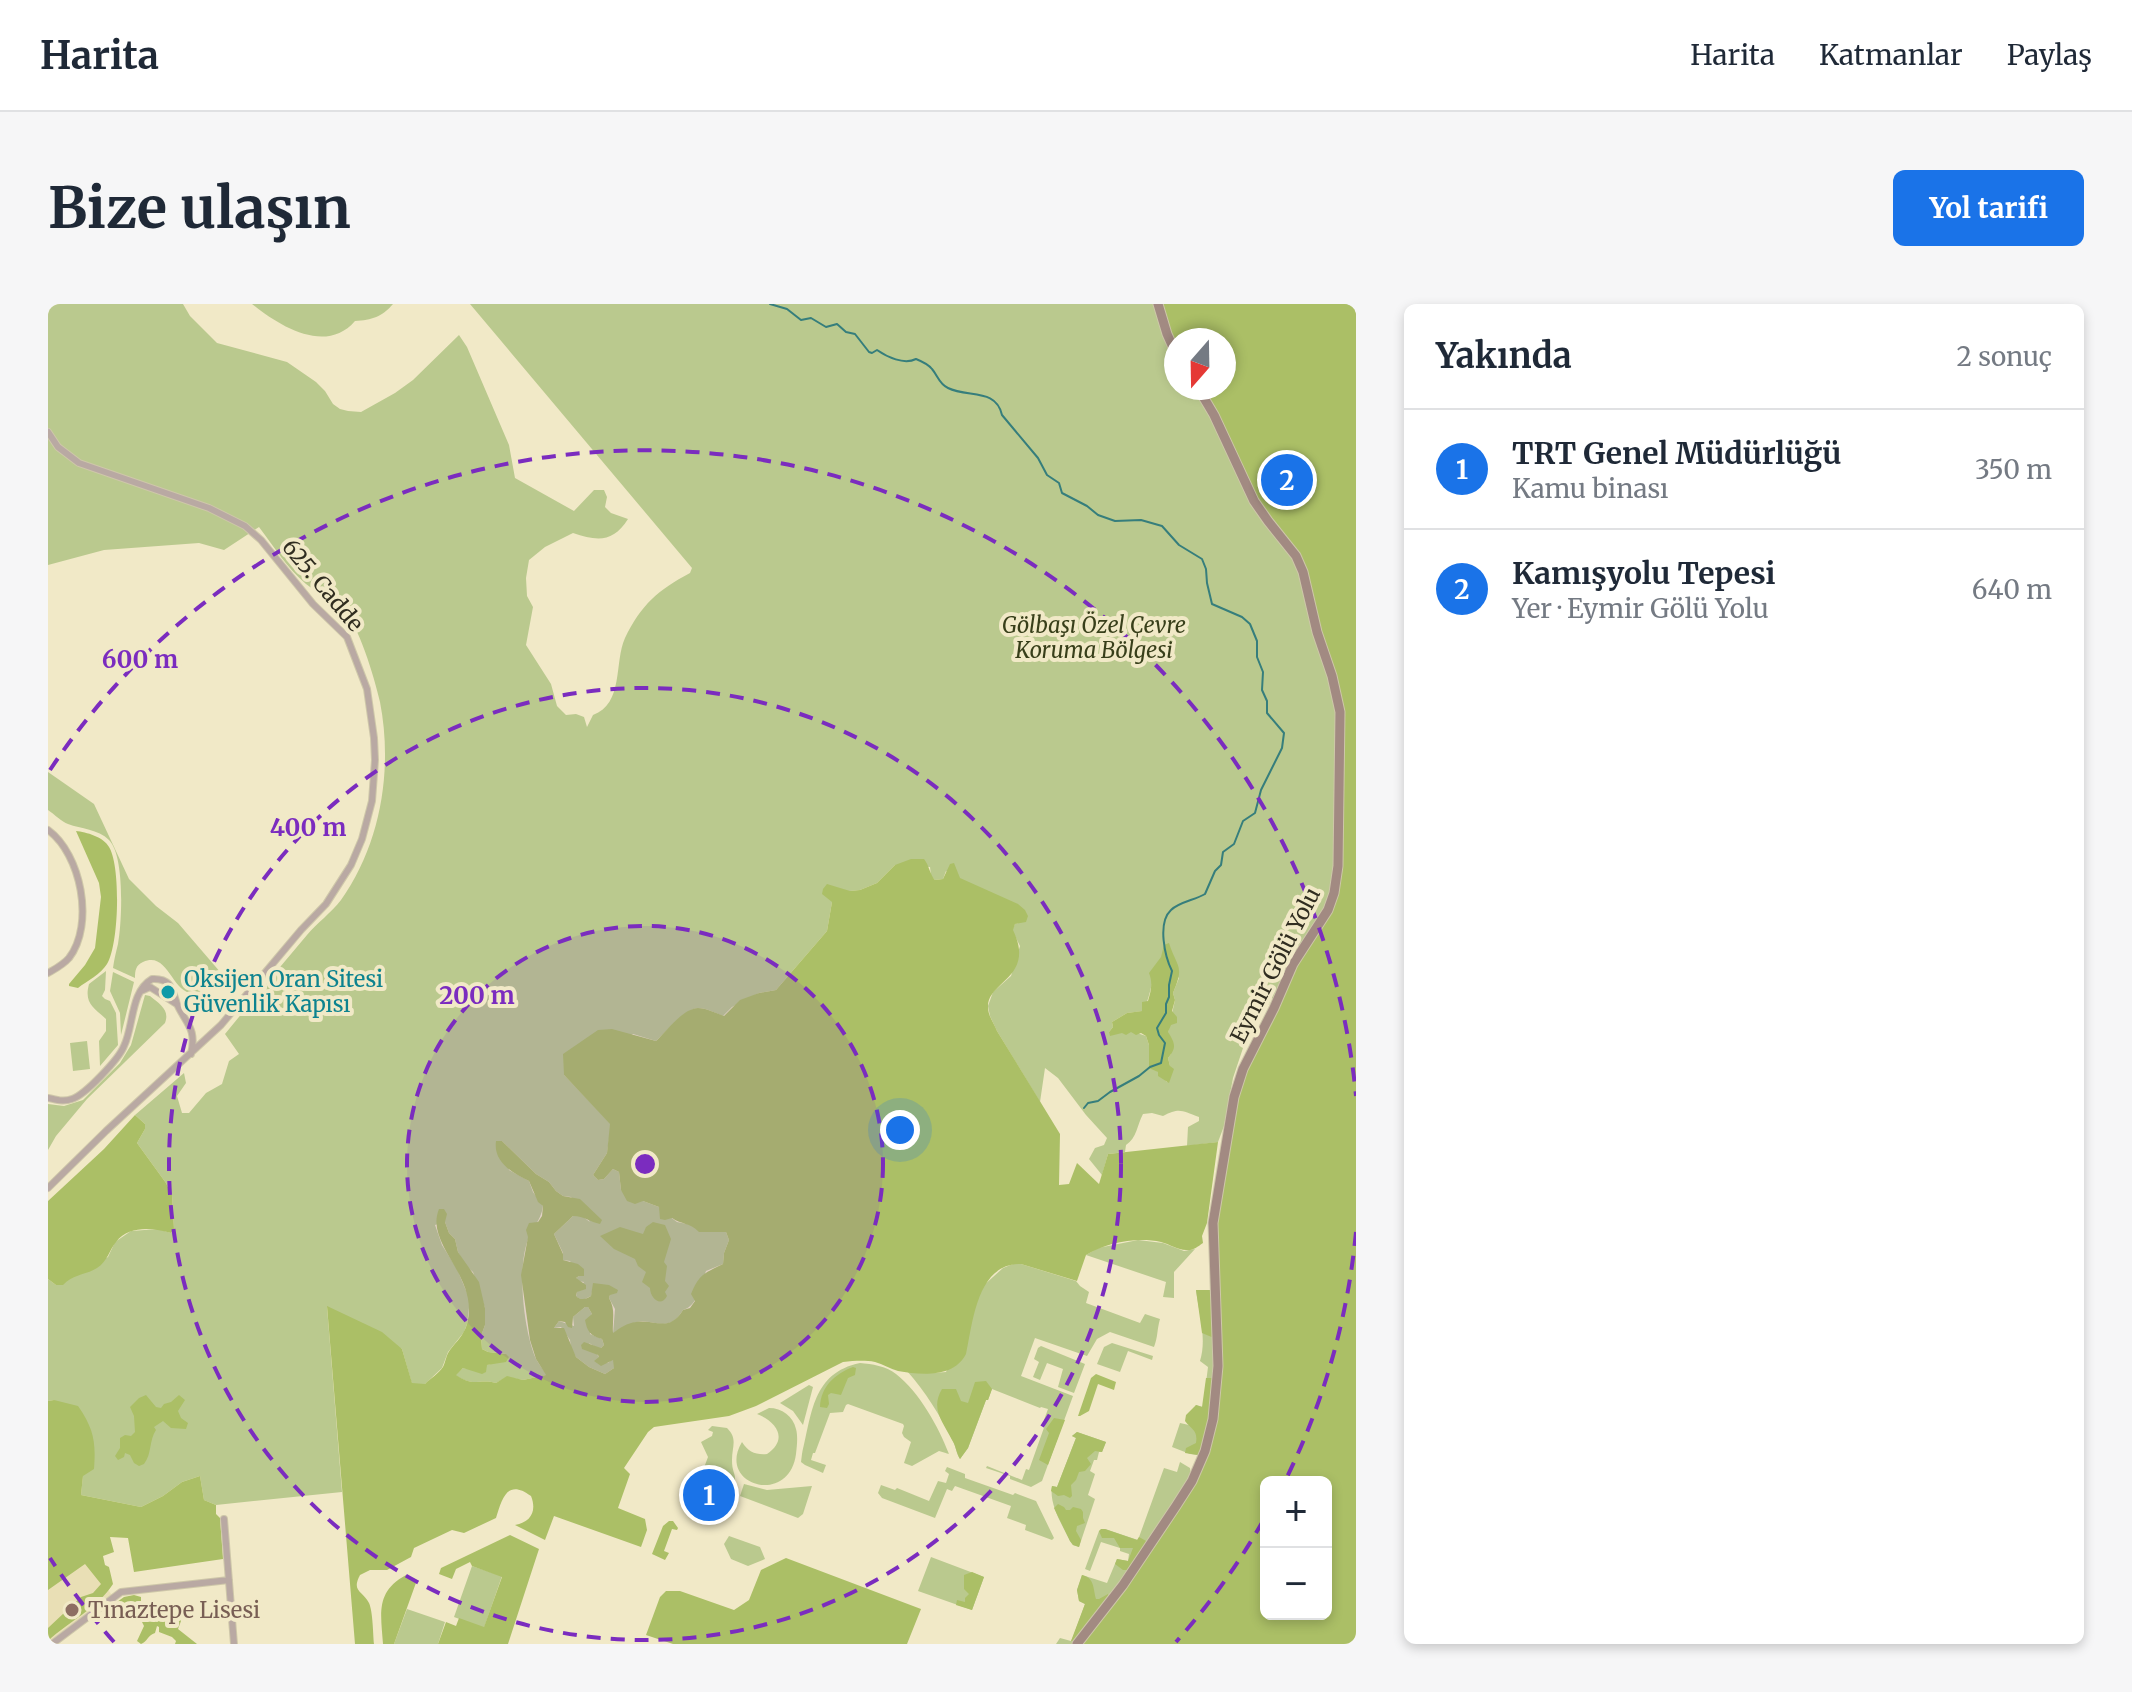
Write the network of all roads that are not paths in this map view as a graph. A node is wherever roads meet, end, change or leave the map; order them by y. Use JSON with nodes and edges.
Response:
{"nodes":[{"id":1,"x":1158,"y":304,"type":"edge"},
{"id":2,"x":1165,"y":328,"type":"edge"},
{"id":3,"x":1205,"y":400,"type":"edge"},
{"id":4,"x":48,"y":432,"type":"edge"},
{"id":5,"x":48,"y":830,"type":"edge"},
{"id":6,"x":48,"y":973,"type":"edge"},
{"id":7,"x":139,"y":992,"type":"junction"},
{"id":8,"x":178,"y":1005,"type":"junction"},
{"id":9,"x":191,"y":1054,"type":"junction"},
{"id":10,"x":48,"y":1098,"type":"edge"},
{"id":11,"x":48,"y":1188,"type":"edge"},
{"id":12,"x":224,"y":1519,"type":"dead end"},
{"id":13,"x":229,"y":1580,"type":"junction"},
{"id":14,"x":52,"y":1644,"type":"edge"},
{"id":15,"x":234,"y":1644,"type":"edge"},
{"id":16,"x":1077,"y":1644,"type":"edge"}],
"edges":[{"from":1,"to":2,"type":"street"},
{"from":3,"to":16,"type":"street","name":"Eymir Gölü Yolu"},
{"from":4,"to":9,"type":"street","name":"625. Cadde"},
{"from":5,"to":6,"type":"street"},
{"from":7,"to":8,"type":"street"},
{"from":7,"to":8,"type":"street"},
{"from":7,"to":10,"type":"street"},
{"from":8,"to":9,"type":"street"},
{"from":9,"to":11,"type":"street","name":"625. Cadde"},
{"from":12,"to":13,"type":"street"},
{"from":13,"to":14,"type":"street"},
{"from":13,"to":15,"type":"street"}]}
